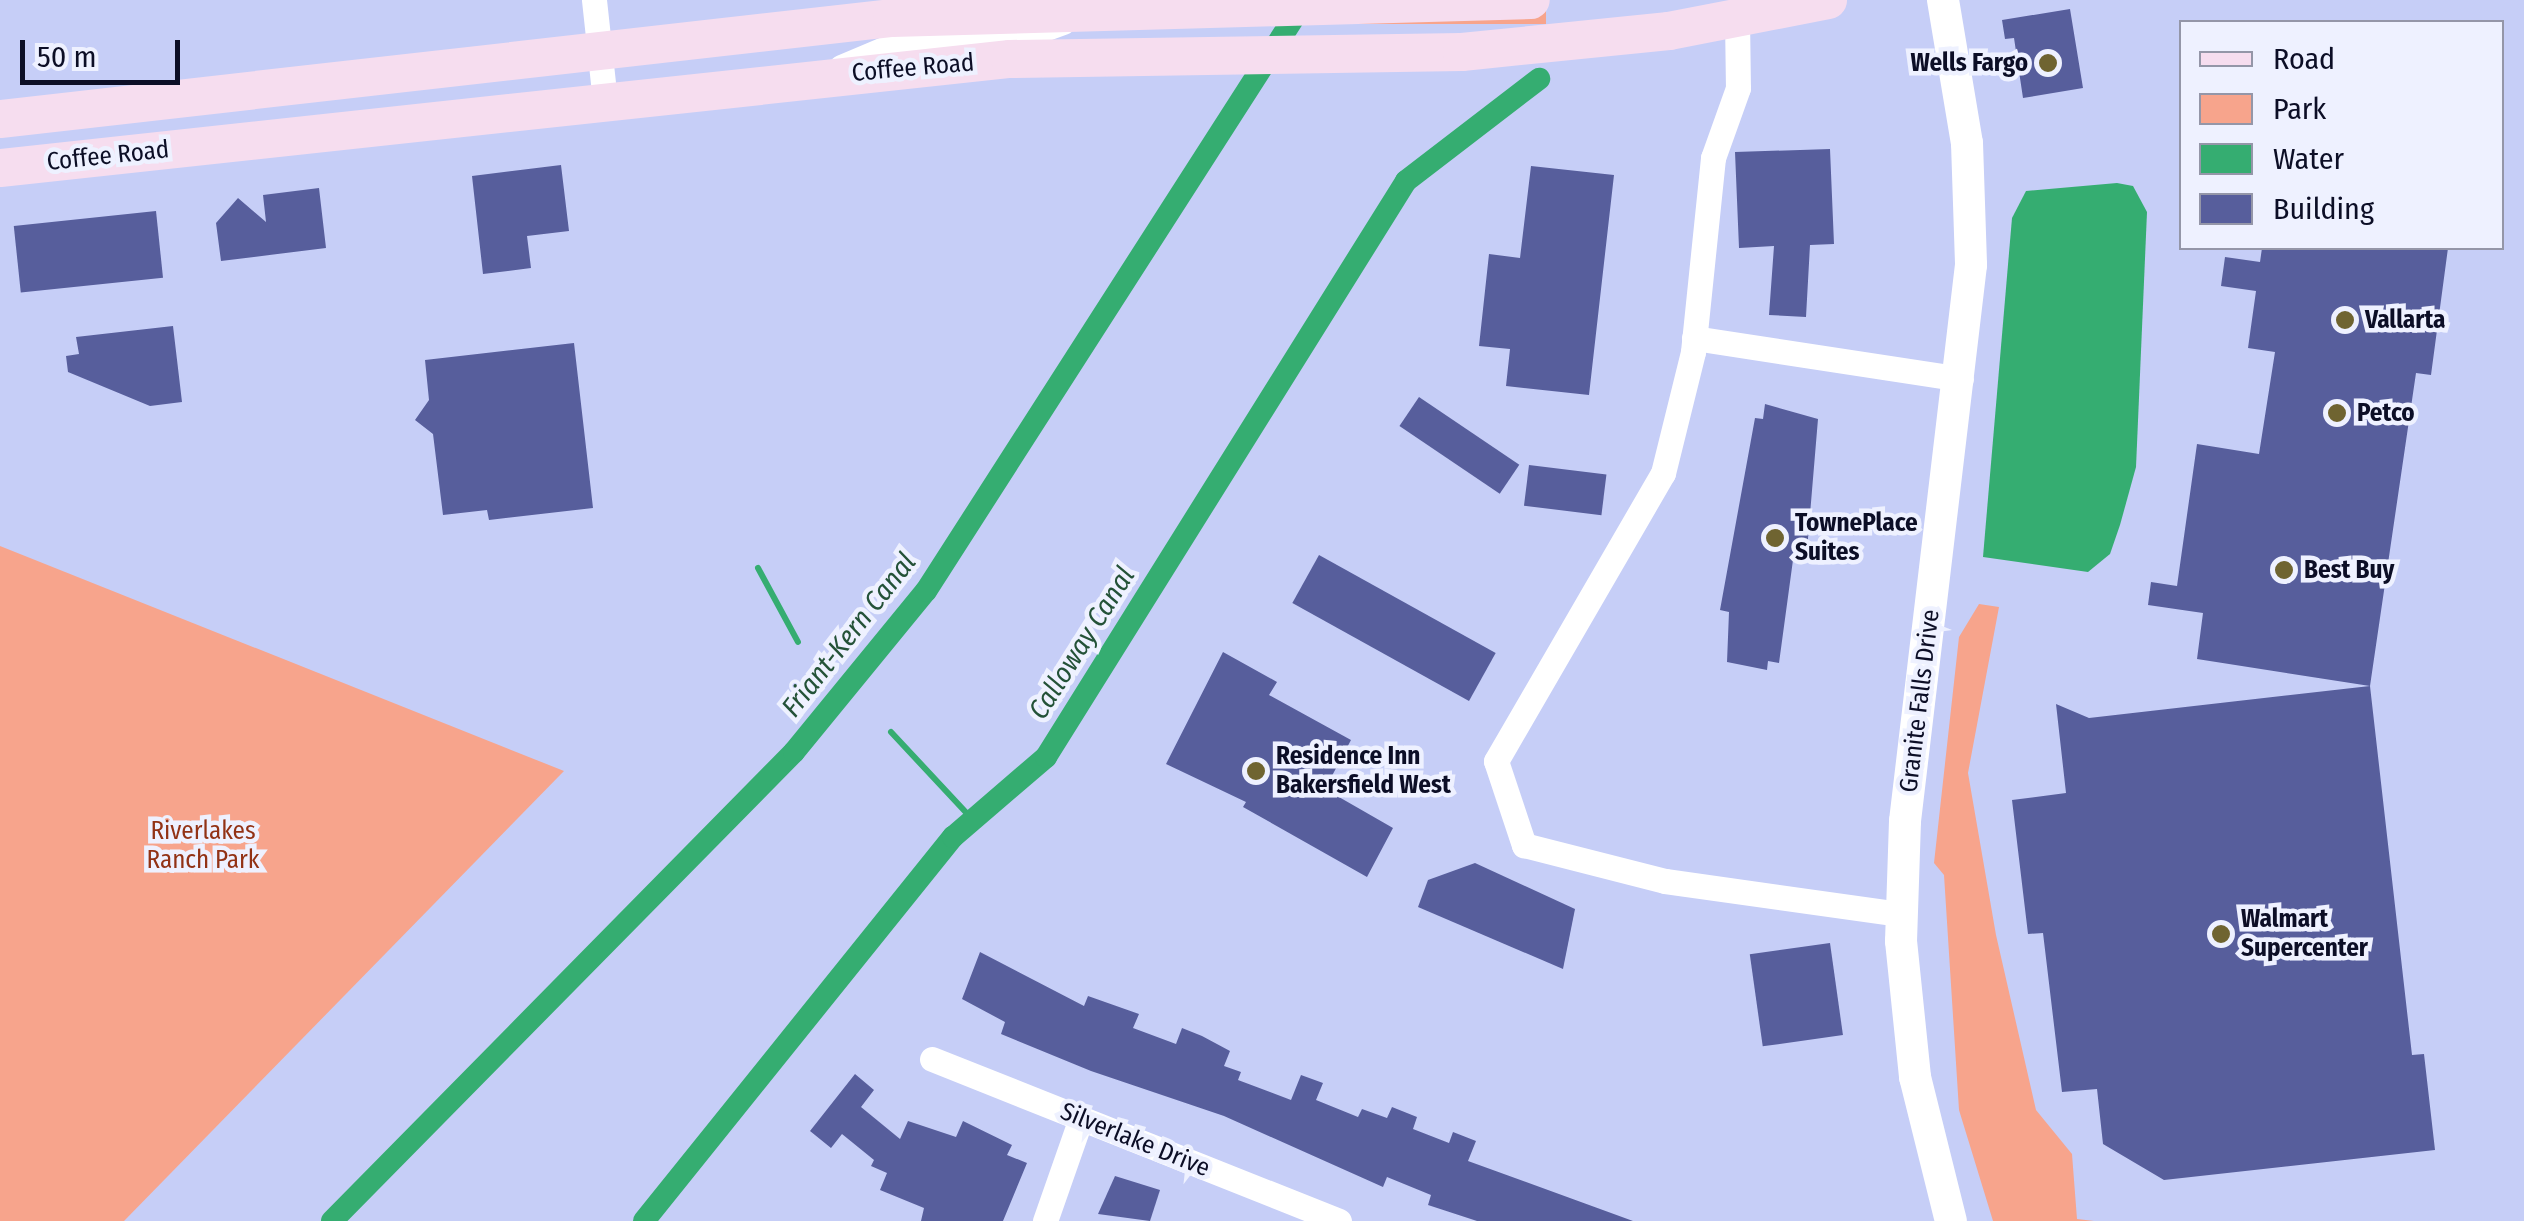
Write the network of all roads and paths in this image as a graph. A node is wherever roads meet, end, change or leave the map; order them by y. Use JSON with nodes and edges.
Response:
{"nodes":[{"id":1,"x":594,"y":0,"type":"edge"},
{"id":2,"x":1531,"y":0,"type":"edge"},
{"id":3,"x":1828,"y":0,"type":"edge"},
{"id":4,"x":1943,"y":0,"type":"edge"},
{"id":5,"x":1081,"y":10,"type":"junction"},
{"id":6,"x":1737,"y":18,"type":"junction"},
{"id":7,"x":599,"y":53,"type":"junction"},
{"id":8,"x":818,"y":77,"type":"junction"},
{"id":9,"x":605,"y":102,"type":"junction"},
{"id":10,"x":0,"y":119,"type":"edge"},
{"id":11,"x":0,"y":168,"type":"edge"},
{"id":12,"x":1694,"y":338,"type":"junction"},
{"id":13,"x":1961,"y":378,"type":"junction"},
{"id":14,"x":1901,"y":914,"type":"junction"},
{"id":15,"x":932,"y":1059,"type":"dead end"},
{"id":16,"x":1081,"y":1118,"type":"junction"},
{"id":17,"x":1323,"y":1218,"type":"edge"},
{"id":18,"x":1046,"y":1221,"type":"edge"},
{"id":19,"x":1951,"y":1221,"type":"edge"}],
"edges":[{"from":1,"to":7,"type":"street"},
{"from":2,"to":5,"type":"main road","name":"Coffee Road"},
{"from":3,"to":6,"type":"main road","name":"Coffee Road"},
{"from":4,"to":13,"type":"street","name":"Granite Falls Drive"},
{"from":5,"to":7,"type":"main road","name":"Coffee Road"},
{"from":5,"to":8,"type":"street"},
{"from":6,"to":8,"type":"main road","name":"Coffee Road"},
{"from":6,"to":12,"type":"street"},
{"from":7,"to":9,"type":"street"},
{"from":7,"to":10,"type":"main road","name":"Coffee Road"},
{"from":8,"to":9,"type":"main road","name":"Coffee Road"},
{"from":9,"to":11,"type":"main road","name":"Coffee Road"},
{"from":12,"to":13,"type":"street"},
{"from":12,"to":14,"type":"street"},
{"from":13,"to":14,"type":"street","name":"Granite Falls Drive"},
{"from":14,"to":19,"type":"street","name":"Granite Falls Drive"},
{"from":15,"to":16,"type":"street","name":"Silverlake Drive"},
{"from":16,"to":17,"type":"street","name":"Silverlake Drive"},
{"from":16,"to":18,"type":"street"}]}
